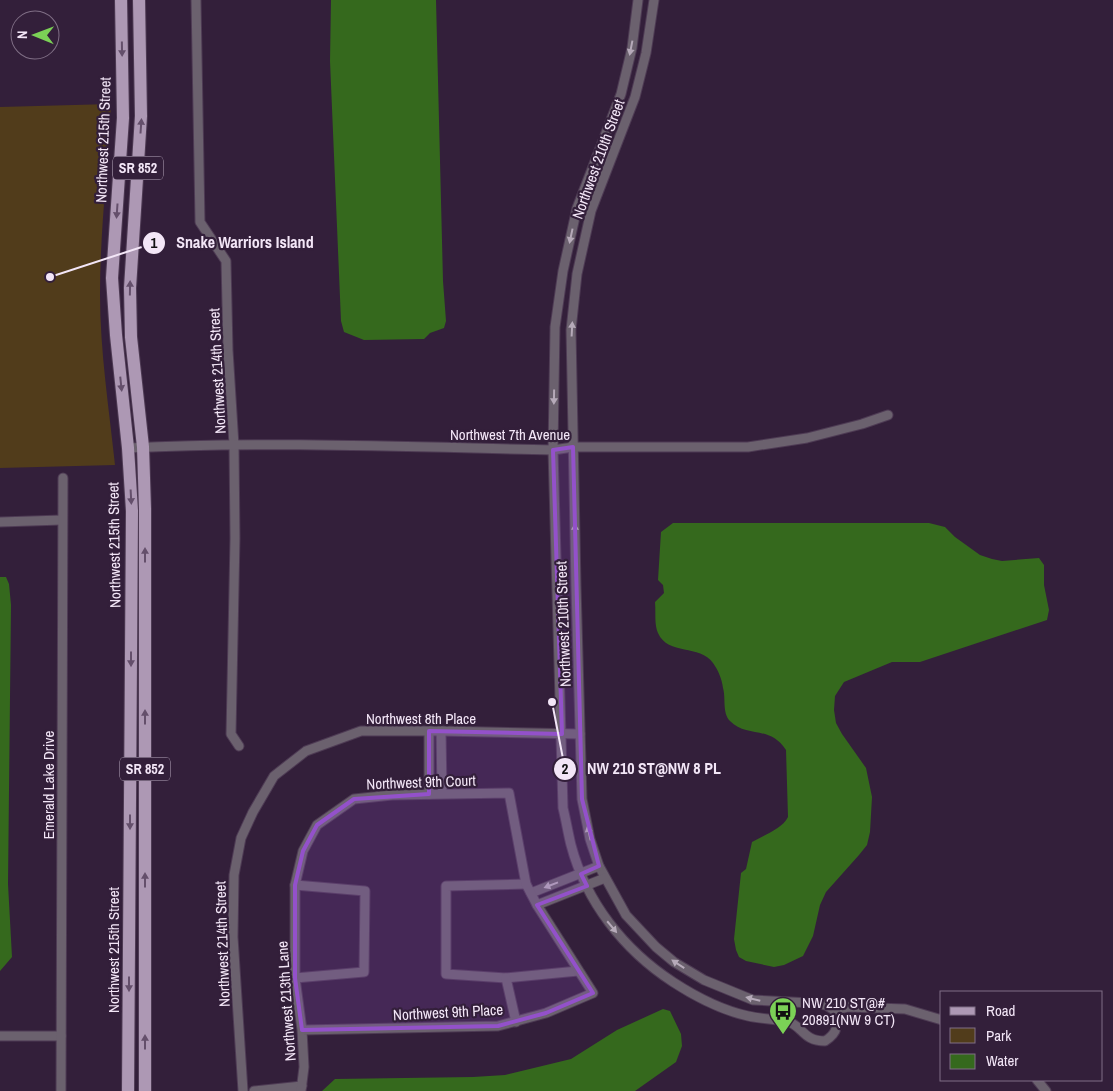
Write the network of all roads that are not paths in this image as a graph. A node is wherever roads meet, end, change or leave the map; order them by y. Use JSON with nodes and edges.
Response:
{"nodes":[{"id":1,"x":121,"y":0,"type":"edge"},
{"id":2,"x":138,"y":0,"type":"edge"},
{"id":3,"x":196,"y":0,"type":"edge"},
{"id":4,"x":638,"y":0,"type":"edge"},
{"id":5,"x":654,"y":0,"type":"edge"},
{"id":6,"x":888,"y":415,"type":"dead end"},
{"id":7,"x":234,"y":445,"type":"junction"},
{"id":8,"x":143,"y":447,"type":"junction"},
{"id":9,"x":573,"y":447,"type":"junction"},
{"id":10,"x":128,"y":448,"type":"junction"},
{"id":11,"x":553,"y":450,"type":"junction"},
{"id":12,"x":63,"y":478,"type":"dead end"},
{"id":13,"x":62,"y":520,"type":"junction"},
{"id":14,"x":0,"y":522,"type":"edge"},
{"id":15,"x":430,"y":731,"type":"junction"},
{"id":16,"x":441,"y":731,"type":"junction"},
{"id":17,"x":562,"y":734,"type":"junction"},
{"id":18,"x":580,"y":734,"type":"junction"},
{"id":19,"x":239,"y":746,"type":"dead end"},
{"id":20,"x":274,"y":776,"type":"joint"},
{"id":21,"x":442,"y":793,"type":"junction"},
{"id":22,"x":430,"y":794,"type":"junction"},
{"id":23,"x":599,"y":866,"type":"junction"},
{"id":24,"x":581,"y":874,"type":"junction"},
{"id":25,"x":605,"y":878,"type":"junction"},
{"id":26,"x":526,"y":884,"type":"junction"},
{"id":27,"x":295,"y":885,"type":"junction"},
{"id":28,"x":587,"y":886,"type":"junction"},
{"id":29,"x":531,"y":893,"type":"junction"},
{"id":30,"x":537,"y":905,"type":"junction"},
{"id":31,"x":578,"y":971,"type":"junction"},
{"id":32,"x":295,"y":978,"type":"junction"},
{"id":33,"x":506,"y":978,"type":"junction"},
{"id":34,"x":834,"y":1010,"type":"junction"},
{"id":35,"x":940,"y":1019,"type":"edge"},
{"id":36,"x":516,"y":1022,"type":"junction"},
{"id":37,"x":302,"y":1030,"type":"junction"},
{"id":38,"x":0,"y":1036,"type":"edge"},
{"id":39,"x":61,"y":1036,"type":"junction"},
{"id":40,"x":1038,"y":1081,"type":"edge"},
{"id":41,"x":301,"y":1089,"type":"edge"},
{"id":42,"x":61,"y":1091,"type":"edge"},
{"id":43,"x":128,"y":1091,"type":"edge"},
{"id":44,"x":133,"y":1091,"type":"edge"},
{"id":45,"x":146,"y":1091,"type":"edge"},
{"id":46,"x":243,"y":1091,"type":"edge"},
{"id":47,"x":254,"y":1091,"type":"edge"},
{"id":48,"x":1046,"y":1091,"type":"edge"}],
"edges":[{"from":1,"to":10,"type":"main road","name":"Northwest 215th Street","number":"SR 852","one_way":true},
{"from":8,"to":2,"type":"main road","name":"Northwest 215th Street","number":"SR 852","one_way":true},
{"from":3,"to":7,"type":"street","name":"Northwest 214th Street"},
{"from":4,"to":11,"type":"street","name":"Northwest 210th Street","one_way":true},
{"from":9,"to":5,"type":"street","name":"Northwest 210th Street","one_way":true},
{"from":6,"to":9,"type":"street","name":"Northwest 7th Avenue"},
{"from":7,"to":8,"type":"street","name":"Northwest 7th Avenue"},
{"from":7,"to":11,"type":"street","name":"Northwest 7th Avenue"},
{"from":7,"to":19,"type":"street","name":"Northwest 214th Street"},
{"from":8,"to":10,"type":"street","name":"Northwest 7th Avenue"},
{"from":45,"to":8,"type":"main road","name":"Northwest 215th Street","number":"SR 852","one_way":true},
{"from":9,"to":11,"type":"street","name":"Northwest 7th Avenue"},
{"from":18,"to":9,"type":"street","name":"Northwest 210th Street","one_way":true},
{"from":10,"to":43,"type":"main road","name":"Northwest 215th Street","number":"SR 852","one_way":true},
{"from":11,"to":17,"type":"street","name":"Northwest 210th Street"},
{"from":12,"to":13,"type":"street","name":"Emerald Lake Drive"},
{"from":13,"to":14,"type":"street"},
{"from":13,"to":39,"type":"street","name":"Emerald Lake Drive"},
{"from":15,"to":16,"type":"street","name":"Northwest 8th Place"},
{"from":15,"to":20,"type":"street","name":"Northwest 8th Place"},
{"from":15,"to":22,"type":"street"},
{"from":16,"to":17,"type":"street","name":"Northwest 8th Place"},
{"from":16,"to":21,"type":"street"},
{"from":17,"to":18,"type":"street","name":"Northwest 8th Place"},
{"from":17,"to":24,"type":"street","name":"Northwest 210th Street"},
{"from":23,"to":18,"type":"street","name":"Northwest 210th Street","one_way":true},
{"from":20,"to":46,"type":"street","name":"Northwest 214th Street"},
{"from":21,"to":22,"type":"street","name":"Northwest 9th Court"},
{"from":21,"to":26,"type":"street","name":"Northwest 9th Court"},
{"from":22,"to":27,"type":"street","name":"Northwest 9th Court"},
{"from":23,"to":24,"type":"street"},
{"from":23,"to":25,"type":"street","name":"Northwest 210th Street"},
{"from":24,"to":28,"type":"street","name":"Northwest 210th Street"},
{"from":24,"to":29,"type":"street","one_way":true},
{"from":25,"to":28,"type":"street"},
{"from":34,"to":25,"type":"street","name":"Northwest 210th Street","one_way":true},
{"from":26,"to":29,"type":"street"},
{"from":26,"to":33,"type":"street"},
{"from":27,"to":32,"type":"street","name":"Northwest 213th Lane"},
{"from":27,"to":32,"type":"street"},
{"from":28,"to":30,"type":"street"},
{"from":28,"to":34,"type":"street","name":"Northwest 210th Street","one_way":true},
{"from":29,"to":30,"type":"street"},
{"from":30,"to":31,"type":"street"},
{"from":31,"to":33,"type":"street"},
{"from":31,"to":36,"type":"street","name":"Northwest 9th Place"},
{"from":32,"to":37,"type":"street","name":"Northwest 213th Lane"},
{"from":33,"to":36,"type":"street"},
{"from":34,"to":35,"type":"street"},
{"from":36,"to":37,"type":"street","name":"Northwest 9th Place"},
{"from":37,"to":41,"type":"street","name":"Northwest 213th Lane"},
{"from":38,"to":39,"type":"street"},
{"from":39,"to":42,"type":"street","name":"Emerald Lake Drive"},
{"from":40,"to":48,"type":"street"},
{"from":41,"to":47,"type":"street","name":"Northwest 213th Lane"},
{"from":43,"to":44,"type":"street"}]}
